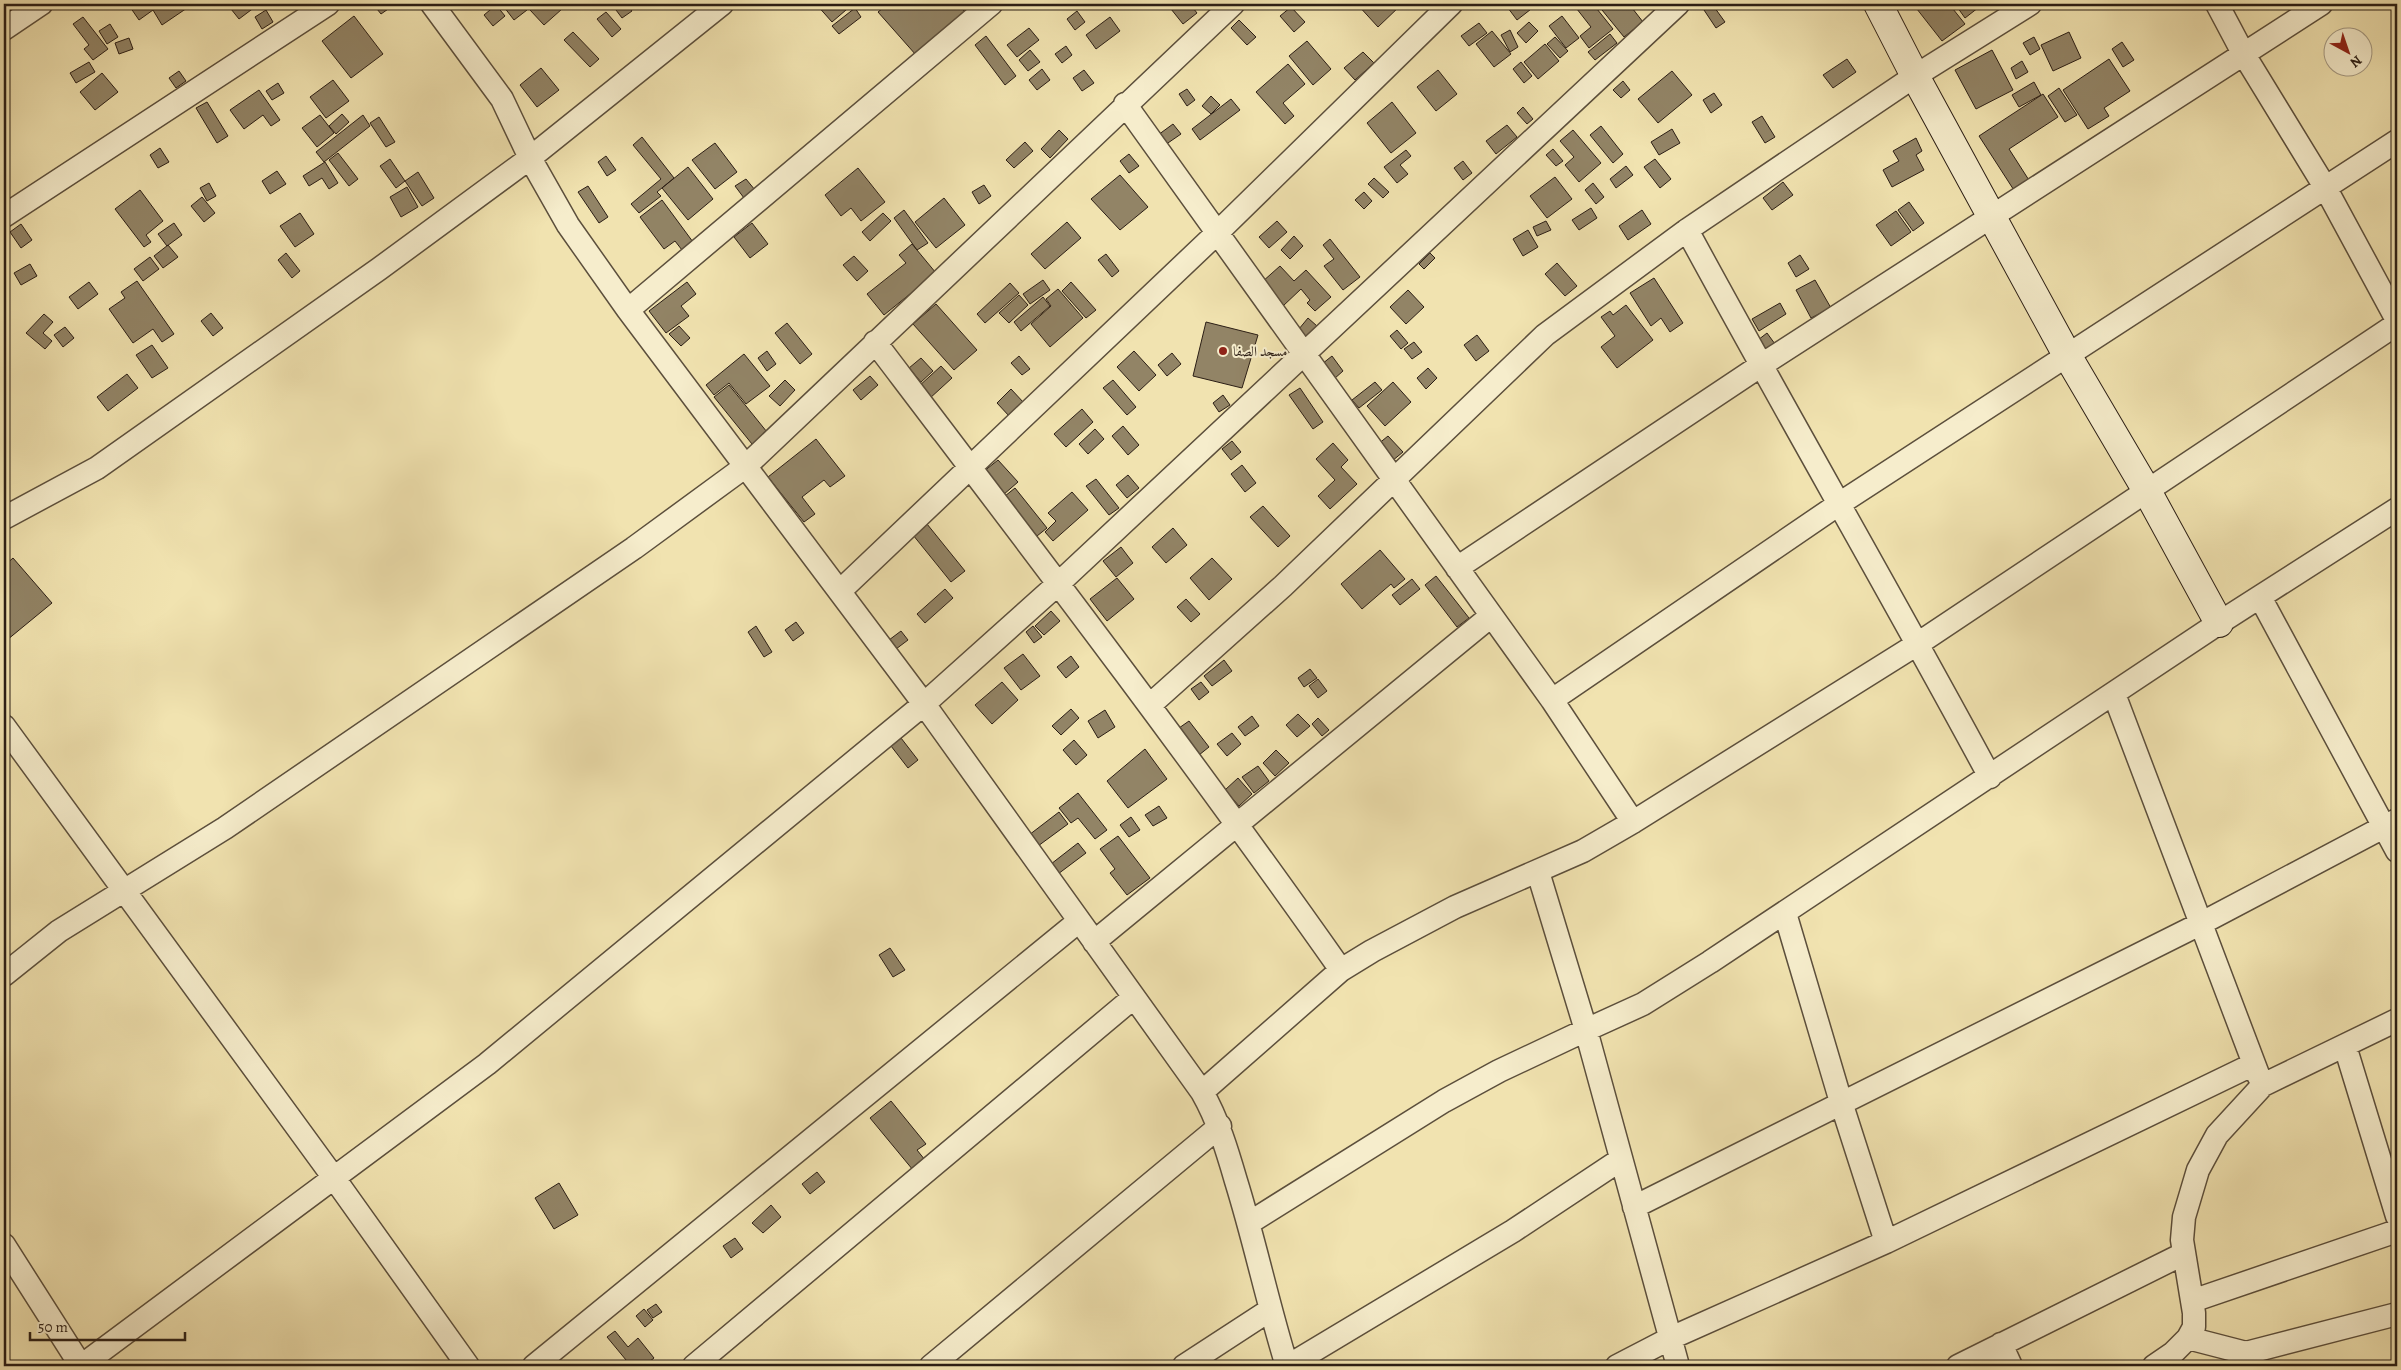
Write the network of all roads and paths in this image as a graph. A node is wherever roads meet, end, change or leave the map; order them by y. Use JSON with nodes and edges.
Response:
{"nodes":[{"id":1,"x":41,"y":4,"type":"edge"},
{"id":2,"x":328,"y":4,"type":"edge"},
{"id":3,"x":432,"y":4,"type":"edge"},
{"id":4,"x":992,"y":4,"type":"edge"},
{"id":5,"x":1232,"y":4,"type":"edge"},
{"id":6,"x":1451,"y":4,"type":"edge"},
{"id":7,"x":1878,"y":4,"type":"edge"},
{"id":8,"x":2030,"y":4,"type":"edge"},
{"id":9,"x":2217,"y":4,"type":"edge"},
{"id":10,"x":2321,"y":4,"type":"edge"},
{"id":11,"x":716,"y":6,"type":"edge"},
{"id":12,"x":1666,"y":8,"type":"edge"},
{"id":13,"x":4,"y":29,"type":"edge"},
{"id":14,"x":2243,"y":53,"type":"junction"},
{"id":15,"x":1915,"y":76,"type":"junction"},
{"id":16,"x":1125,"y":104,"type":"junction"},
{"id":17,"x":2397,"y":141,"type":"edge"},
{"id":18,"x":530,"y":158,"type":"junction"},
{"id":19,"x":2325,"y":187,"type":"junction"},
{"id":20,"x":4,"y":216,"type":"edge"},
{"id":21,"x":1991,"y":217,"type":"junction"},
{"id":22,"x":1687,"y":230,"type":"junction"},
{"id":23,"x":1217,"y":233,"type":"junction"},
{"id":24,"x":628,"y":310,"type":"junction"},
{"id":25,"x":2397,"y":322,"type":"edge"},
{"id":26,"x":876,"y":342,"type":"junction"},
{"id":27,"x":1305,"y":355,"type":"junction"},
{"id":28,"x":2067,"y":355,"type":"junction"},
{"id":29,"x":1760,"y":366,"type":"junction"},
{"id":30,"x":746,"y":466,"type":"junction"},
{"id":31,"x":971,"y":468,"type":"junction"},
{"id":32,"x":1394,"y":481,"type":"junction"},
{"id":33,"x":2148,"y":491,"type":"junction"},
{"id":34,"x":1839,"y":504,"type":"junction"},
{"id":35,"x":2397,"y":509,"type":"edge"},
{"id":36,"x":4,"y":518,"type":"edge"},
{"id":37,"x":1457,"y":568,"type":"junction"},
{"id":38,"x":1059,"y":583,"type":"junction"},
{"id":39,"x":840,"y":591,"type":"junction"},
{"id":40,"x":2260,"y":597,"type":"junction"},
{"id":41,"x":1491,"y":616,"type":"junction"},
{"id":42,"x":2219,"y":623,"type":"junction"},
{"id":43,"x":1919,"y":643,"type":"junction"},
{"id":44,"x":2114,"y":694,"type":"junction"},
{"id":45,"x":1552,"y":700,"type":"junction"},
{"id":46,"x":924,"y":704,"type":"junction"},
{"id":47,"x":1150,"y":706,"type":"junction"},
{"id":48,"x":4,"y":726,"type":"edge"},
{"id":49,"x":1990,"y":776,"type":"junction"},
{"id":50,"x":1633,"y":822,"type":"junction"},
{"id":51,"x":2391,"y":823,"type":"edge"},
{"id":52,"x":1238,"y":824,"type":"junction"},
{"id":53,"x":2397,"y":851,"type":"edge"},
{"id":54,"x":1538,"y":872,"type":"junction"},
{"id":55,"x":125,"y":890,"type":"junction"},
{"id":56,"x":1785,"y":913,"type":"junction"},
{"id":57,"x":1079,"y":921,"type":"junction"},
{"id":58,"x":2200,"y":924,"type":"junction"},
{"id":59,"x":1094,"y":942,"type":"junction"},
{"id":60,"x":1341,"y":970,"type":"junction"},
{"id":61,"x":4,"y":975,"type":"edge"},
{"id":62,"x":1133,"y":998,"type":"junction"},
{"id":63,"x":2397,"y":1020,"type":"edge"},
{"id":64,"x":1586,"y":1030,"type":"junction"},
{"id":65,"x":2345,"y":1046,"type":"junction"},
{"id":66,"x":2254,"y":1064,"type":"junction"},
{"id":67,"x":2263,"y":1085,"type":"junction"},
{"id":68,"x":1202,"y":1092,"type":"junction"},
{"id":69,"x":1841,"y":1102,"type":"junction"},
{"id":70,"x":1220,"y":1126,"type":"junction"},
{"id":71,"x":1620,"y":1160,"type":"junction"},
{"id":72,"x":2389,"y":1163,"type":"edge"},
{"id":73,"x":334,"y":1178,"type":"junction"},
{"id":74,"x":1634,"y":1208,"type":"junction"},
{"id":75,"x":2397,"y":1216,"type":"edge"},
{"id":76,"x":1249,"y":1223,"type":"junction"},
{"id":77,"x":2397,"y":1231,"type":"edge"},
{"id":78,"x":1886,"y":1242,"type":"junction"},
{"id":79,"x":4,"y":1245,"type":"edge"},
{"id":80,"x":2183,"y":1254,"type":"junction"},
{"id":81,"x":2192,"y":1301,"type":"junction"},
{"id":82,"x":1270,"y":1310,"type":"junction"},
{"id":83,"x":2397,"y":1314,"type":"edge"},
{"id":84,"x":1671,"y":1338,"type":"junction"},
{"id":85,"x":2188,"y":1338,"type":"junction"},
{"id":86,"x":2001,"y":1344,"type":"junction"},
{"id":87,"x":938,"y":1364,"type":"edge"},
{"id":88,"x":81,"y":1366,"type":"edge"},
{"id":89,"x":468,"y":1366,"type":"edge"},
{"id":90,"x":534,"y":1366,"type":"edge"},
{"id":91,"x":694,"y":1366,"type":"edge"},
{"id":92,"x":1184,"y":1366,"type":"edge"},
{"id":93,"x":1288,"y":1366,"type":"edge"},
{"id":94,"x":1617,"y":1366,"type":"edge"},
{"id":95,"x":1678,"y":1366,"type":"edge"},
{"id":96,"x":1958,"y":1366,"type":"edge"},
{"id":97,"x":2011,"y":1366,"type":"edge"},
{"id":98,"x":2154,"y":1366,"type":"edge"}],
"edges":[{"from":1,"to":13,"type":"street"},
{"from":2,"to":20,"type":"street"},
{"from":3,"to":18,"type":"street"},
{"from":4,"to":24,"type":"street"},
{"from":5,"to":16,"type":"street"},
{"from":6,"to":23,"type":"street"},
{"from":7,"to":15,"type":"street"},
{"from":8,"to":15,"type":"street"},
{"from":9,"to":14,"type":"street"},
{"from":10,"to":14,"type":"street"},
{"from":11,"to":18,"type":"street"},
{"from":12,"to":27,"type":"street"},
{"from":14,"to":19,"type":"street"},
{"from":14,"to":21,"type":"street"},
{"from":15,"to":21,"type":"street"},
{"from":15,"to":22,"type":"street"},
{"from":16,"to":23,"type":"street"},
{"from":16,"to":26,"type":"street"},
{"from":17,"to":19,"type":"street"},
{"from":18,"to":24,"type":"street"},
{"from":18,"to":36,"type":"street"},
{"from":19,"to":25,"type":"street"},
{"from":19,"to":28,"type":"street"},
{"from":21,"to":28,"type":"street"},
{"from":21,"to":29,"type":"street"},
{"from":22,"to":29,"type":"street"},
{"from":22,"to":32,"type":"street"},
{"from":23,"to":27,"type":"street"},
{"from":23,"to":31,"type":"street"},
{"from":24,"to":30,"type":"street"},
{"from":25,"to":33,"type":"street"},
{"from":26,"to":30,"type":"street"},
{"from":26,"to":31,"type":"street"},
{"from":27,"to":32,"type":"street"},
{"from":27,"to":38,"type":"street"},
{"from":28,"to":33,"type":"street"},
{"from":28,"to":34,"type":"street"},
{"from":29,"to":34,"type":"street"},
{"from":29,"to":37,"type":"street"},
{"from":30,"to":39,"type":"street"},
{"from":30,"to":55,"type":"street"},
{"from":31,"to":38,"type":"street"},
{"from":31,"to":39,"type":"street"},
{"from":32,"to":37,"type":"street"},
{"from":32,"to":47,"type":"street"},
{"from":33,"to":42,"type":"street"},
{"from":33,"to":43,"type":"street"},
{"from":34,"to":43,"type":"street"},
{"from":34,"to":45,"type":"street"},
{"from":35,"to":40,"type":"street"},
{"from":37,"to":41,"type":"street"},
{"from":38,"to":46,"type":"street"},
{"from":38,"to":47,"type":"street"},
{"from":39,"to":46,"type":"street"},
{"from":40,"to":42,"type":"street"},
{"from":40,"to":51,"type":"street"},
{"from":41,"to":45,"type":"street"},
{"from":41,"to":52,"type":"street"},
{"from":42,"to":44,"type":"street"},
{"from":43,"to":49,"type":"street"},
{"from":43,"to":50,"type":"street"},
{"from":44,"to":49,"type":"street"},
{"from":44,"to":58,"type":"street"},
{"from":45,"to":50,"type":"street"},
{"from":46,"to":57,"type":"street"},
{"from":46,"to":73,"type":"street"},
{"from":47,"to":52,"type":"street"},
{"from":48,"to":55,"type":"street"},
{"from":49,"to":56,"type":"street"},
{"from":50,"to":54,"type":"street"},
{"from":51,"to":53,"type":"street"},
{"from":51,"to":58,"type":"street"},
{"from":52,"to":59,"type":"street"},
{"from":52,"to":60,"type":"street"},
{"from":54,"to":60,"type":"street"},
{"from":54,"to":64,"type":"street"},
{"from":55,"to":61,"type":"street"},
{"from":55,"to":73,"type":"street"},
{"from":56,"to":64,"type":"street"},
{"from":56,"to":69,"type":"street"},
{"from":57,"to":59,"type":"street"},
{"from":57,"to":90,"type":"street"},
{"from":58,"to":66,"type":"street"},
{"from":58,"to":69,"type":"street"},
{"from":59,"to":62,"type":"street"},
{"from":60,"to":68,"type":"street"},
{"from":62,"to":68,"type":"street"},
{"from":62,"to":91,"type":"street"},
{"from":63,"to":65,"type":"street"},
{"from":64,"to":71,"type":"street"},
{"from":64,"to":76,"type":"street"},
{"from":65,"to":67,"type":"street"},
{"from":65,"to":72,"type":"street"},
{"from":66,"to":67,"type":"street"},
{"from":66,"to":78,"type":"street"},
{"from":67,"to":80,"type":"street"},
{"from":68,"to":70,"type":"street"},
{"from":69,"to":74,"type":"street"},
{"from":69,"to":78,"type":"street"},
{"from":70,"to":76,"type":"street"},
{"from":70,"to":87,"type":"street"},
{"from":71,"to":74,"type":"street"},
{"from":71,"to":93,"type":"street"},
{"from":72,"to":75,"type":"street"},
{"from":73,"to":88,"type":"street"},
{"from":73,"to":89,"type":"street"},
{"from":74,"to":84,"type":"street"},
{"from":76,"to":82,"type":"street"},
{"from":77,"to":81,"type":"street"},
{"from":78,"to":84,"type":"street"},
{"from":79,"to":88,"type":"street"},
{"from":80,"to":81,"type":"street"},
{"from":80,"to":86,"type":"street"},
{"from":81,"to":85,"type":"street"},
{"from":82,"to":92,"type":"street"},
{"from":82,"to":93,"type":"street"},
{"from":83,"to":85,"type":"street"},
{"from":84,"to":94,"type":"street"},
{"from":84,"to":95,"type":"street"},
{"from":85,"to":98,"type":"street"},
{"from":86,"to":96,"type":"street"},
{"from":86,"to":97,"type":"street"}]}
